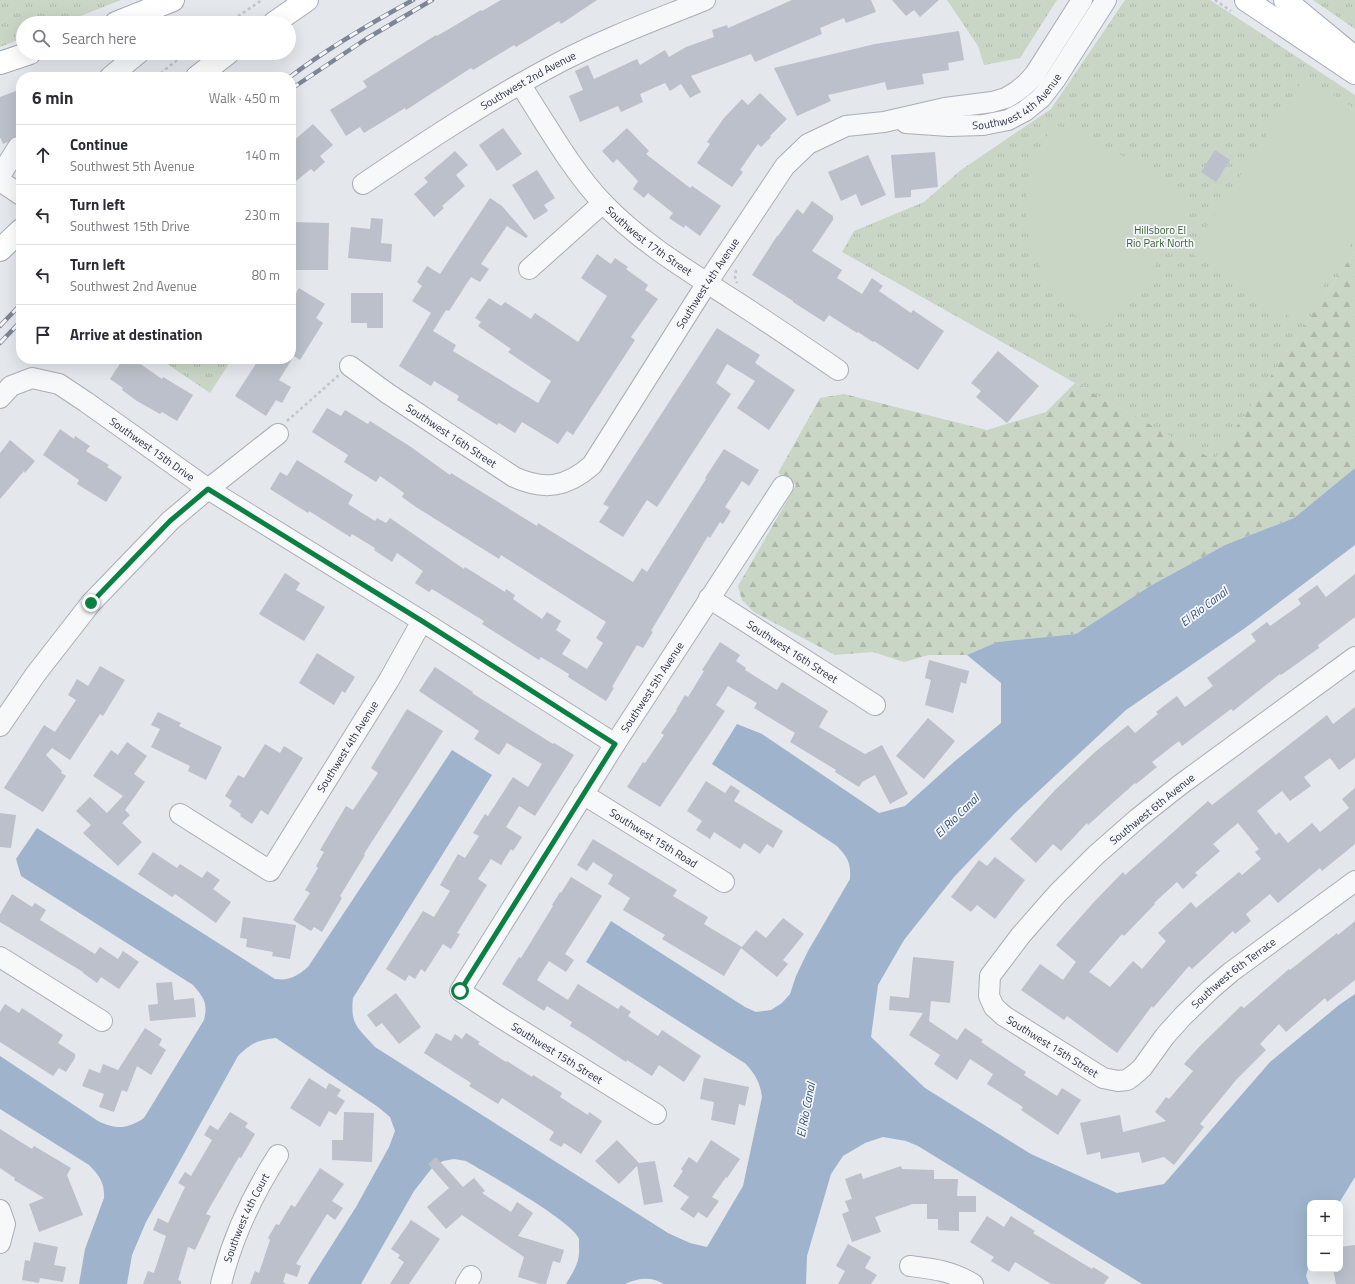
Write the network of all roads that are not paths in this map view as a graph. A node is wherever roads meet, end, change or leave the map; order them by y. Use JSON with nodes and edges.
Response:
{"nodes":[{"id":1,"x":173,"y":0,"type":"edge"},
{"id":2,"x":307,"y":0,"type":"edge"},
{"id":3,"x":705,"y":0,"type":"edge"},
{"id":4,"x":1082,"y":0,"type":"edge"},
{"id":5,"x":1106,"y":0,"type":"edge"},
{"id":6,"x":1246,"y":0,"type":"edge"},
{"id":7,"x":1285,"y":0,"type":"edge"},
{"id":8,"x":145,"y":16,"type":"edge"},
{"id":9,"x":284,"y":16,"type":"edge"},
{"id":10,"x":16,"y":58,"type":"edge"},
{"id":11,"x":1355,"y":58,"type":"edge"},
{"id":12,"x":131,"y":60,"type":"edge"},
{"id":13,"x":219,"y":60,"type":"edge"},
{"id":14,"x":0,"y":63,"type":"edge"},
{"id":15,"x":116,"y":72,"type":"edge"},
{"id":16,"x":203,"y":72,"type":"edge"},
{"id":17,"x":1355,"y":73,"type":"edge"},
{"id":18,"x":520,"y":84,"type":"junction"},
{"id":19,"x":992,"y":102,"type":"junction"},
{"id":20,"x":947,"y":117,"type":"junction"},
{"id":21,"x":995,"y":123,"type":"junction"},
{"id":22,"x":16,"y":150,"type":"edge"},
{"id":23,"x":0,"y":176,"type":"edge"},
{"id":24,"x":0,"y":181,"type":"edge"},
{"id":25,"x":363,"y":184,"type":"dead end"},
{"id":26,"x":16,"y":191,"type":"edge"},
{"id":27,"x":603,"y":203,"type":"junction"},
{"id":28,"x":16,"y":235,"type":"edge"},
{"id":29,"x":0,"y":250,"type":"edge"},
{"id":30,"x":529,"y":268,"type":"dead end"},
{"id":31,"x":707,"y":283,"type":"junction"},
{"id":32,"x":350,"y":366,"type":"road end"},
{"id":33,"x":838,"y":370,"type":"dead end"},
{"id":34,"x":0,"y":398,"type":"edge"},
{"id":35,"x":278,"y":434,"type":"road end"},
{"id":36,"x":561,"y":483,"type":"joint"},
{"id":37,"x":783,"y":486,"type":"dead end"},
{"id":38,"x":208,"y":489,"type":"junction"},
{"id":39,"x":709,"y":598,"type":"junction"},
{"id":40,"x":422,"y":621,"type":"junction"},
{"id":41,"x":1355,"y":657,"type":"edge"},
{"id":42,"x":875,"y":705,"type":"dead end"},
{"id":43,"x":0,"y":726,"type":"edge"},
{"id":44,"x":615,"y":744,"type":"junction"},
{"id":45,"x":583,"y":794,"type":"junction"},
{"id":46,"x":180,"y":814,"type":"dead end"},
{"id":47,"x":1355,"y":881,"type":"edge"},
{"id":48,"x":724,"y":882,"type":"dead end"},
{"id":49,"x":0,"y":957,"type":"edge"},
{"id":50,"x":460,"y":991,"type":"joint"},
{"id":51,"x":989,"y":996,"type":"joint"},
{"id":52,"x":102,"y":1021,"type":"dead end"},
{"id":53,"x":1126,"y":1080,"type":"joint"},
{"id":54,"x":656,"y":1114,"type":"dead end"},
{"id":55,"x":278,"y":1155,"type":"dead end"},
{"id":56,"x":0,"y":1210,"type":"edge"},
{"id":57,"x":0,"y":1244,"type":"edge"},
{"id":58,"x":910,"y":1266,"type":"dead end"},
{"id":59,"x":221,"y":1284,"type":"edge"},
{"id":60,"x":973,"y":1284,"type":"edge"}],
"edges":[{"from":1,"to":8,"type":"main road"},
{"from":2,"to":9,"type":"main road"},
{"from":3,"to":18,"type":"street","name":"Southwest 2nd Avenue"},
{"from":4,"to":19,"type":"street","name":"Southwest 4th Avenue"},
{"from":5,"to":21,"type":"street","name":"Southwest 4th Avenue"},
{"from":6,"to":17,"type":"main road"},
{"from":7,"to":11,"type":"main road"},
{"from":10,"to":14,"type":"main road"},
{"from":12,"to":15,"type":"street"},
{"from":13,"to":16,"type":"main road"},
{"from":18,"to":25,"type":"street","name":"Southwest 2nd Avenue"},
{"from":18,"to":27,"type":"street","name":"Southwest 17th Street"},
{"from":19,"to":20,"type":"street","name":"Southwest 4th Avenue"},
{"from":19,"to":21,"type":"street"},
{"from":20,"to":21,"type":"street","name":"Southwest 4th Avenue"},
{"from":20,"to":31,"type":"street","name":"Southwest 4th Avenue"},
{"from":22,"to":23,"type":"street"},
{"from":24,"to":26,"type":"street"},
{"from":27,"to":30,"type":"street"},
{"from":27,"to":31,"type":"street","name":"Southwest 17th Street"},
{"from":28,"to":29,"type":"main road"},
{"from":31,"to":33,"type":"street","name":"Southwest 17th Street"},
{"from":31,"to":36,"type":"street","name":"Southwest 4th Avenue"},
{"from":32,"to":36,"type":"street","name":"Southwest 16th Street"},
{"from":34,"to":38,"type":"street","name":"Southwest 15th Drive"},
{"from":35,"to":38,"type":"street"},
{"from":37,"to":39,"type":"street","name":"Southwest 5th Avenue"},
{"from":38,"to":40,"type":"street","name":"Southwest 15th Drive"},
{"from":38,"to":43,"type":"street"},
{"from":39,"to":42,"type":"street","name":"Southwest 16th Street"},
{"from":39,"to":44,"type":"street","name":"Southwest 5th Avenue"},
{"from":40,"to":44,"type":"street","name":"Southwest 15th Drive"},
{"from":40,"to":46,"type":"street","name":"Southwest 4th Avenue"},
{"from":41,"to":51,"type":"street","name":"Southwest 6th Avenue"},
{"from":44,"to":45,"type":"street","name":"Southwest 5th Avenue"},
{"from":45,"to":48,"type":"street","name":"Southwest 15th Road"},
{"from":45,"to":50,"type":"street","name":"Southwest 5th Avenue"},
{"from":47,"to":53,"type":"street","name":"Southwest 6th Terrace"},
{"from":49,"to":52,"type":"street"},
{"from":50,"to":54,"type":"street","name":"Southwest 15th Street"},
{"from":51,"to":53,"type":"street","name":"Southwest 15th Street"},
{"from":55,"to":59,"type":"street","name":"Southwest 4th Court"},
{"from":56,"to":57,"type":"street"},
{"from":58,"to":60,"type":"street"}]}
